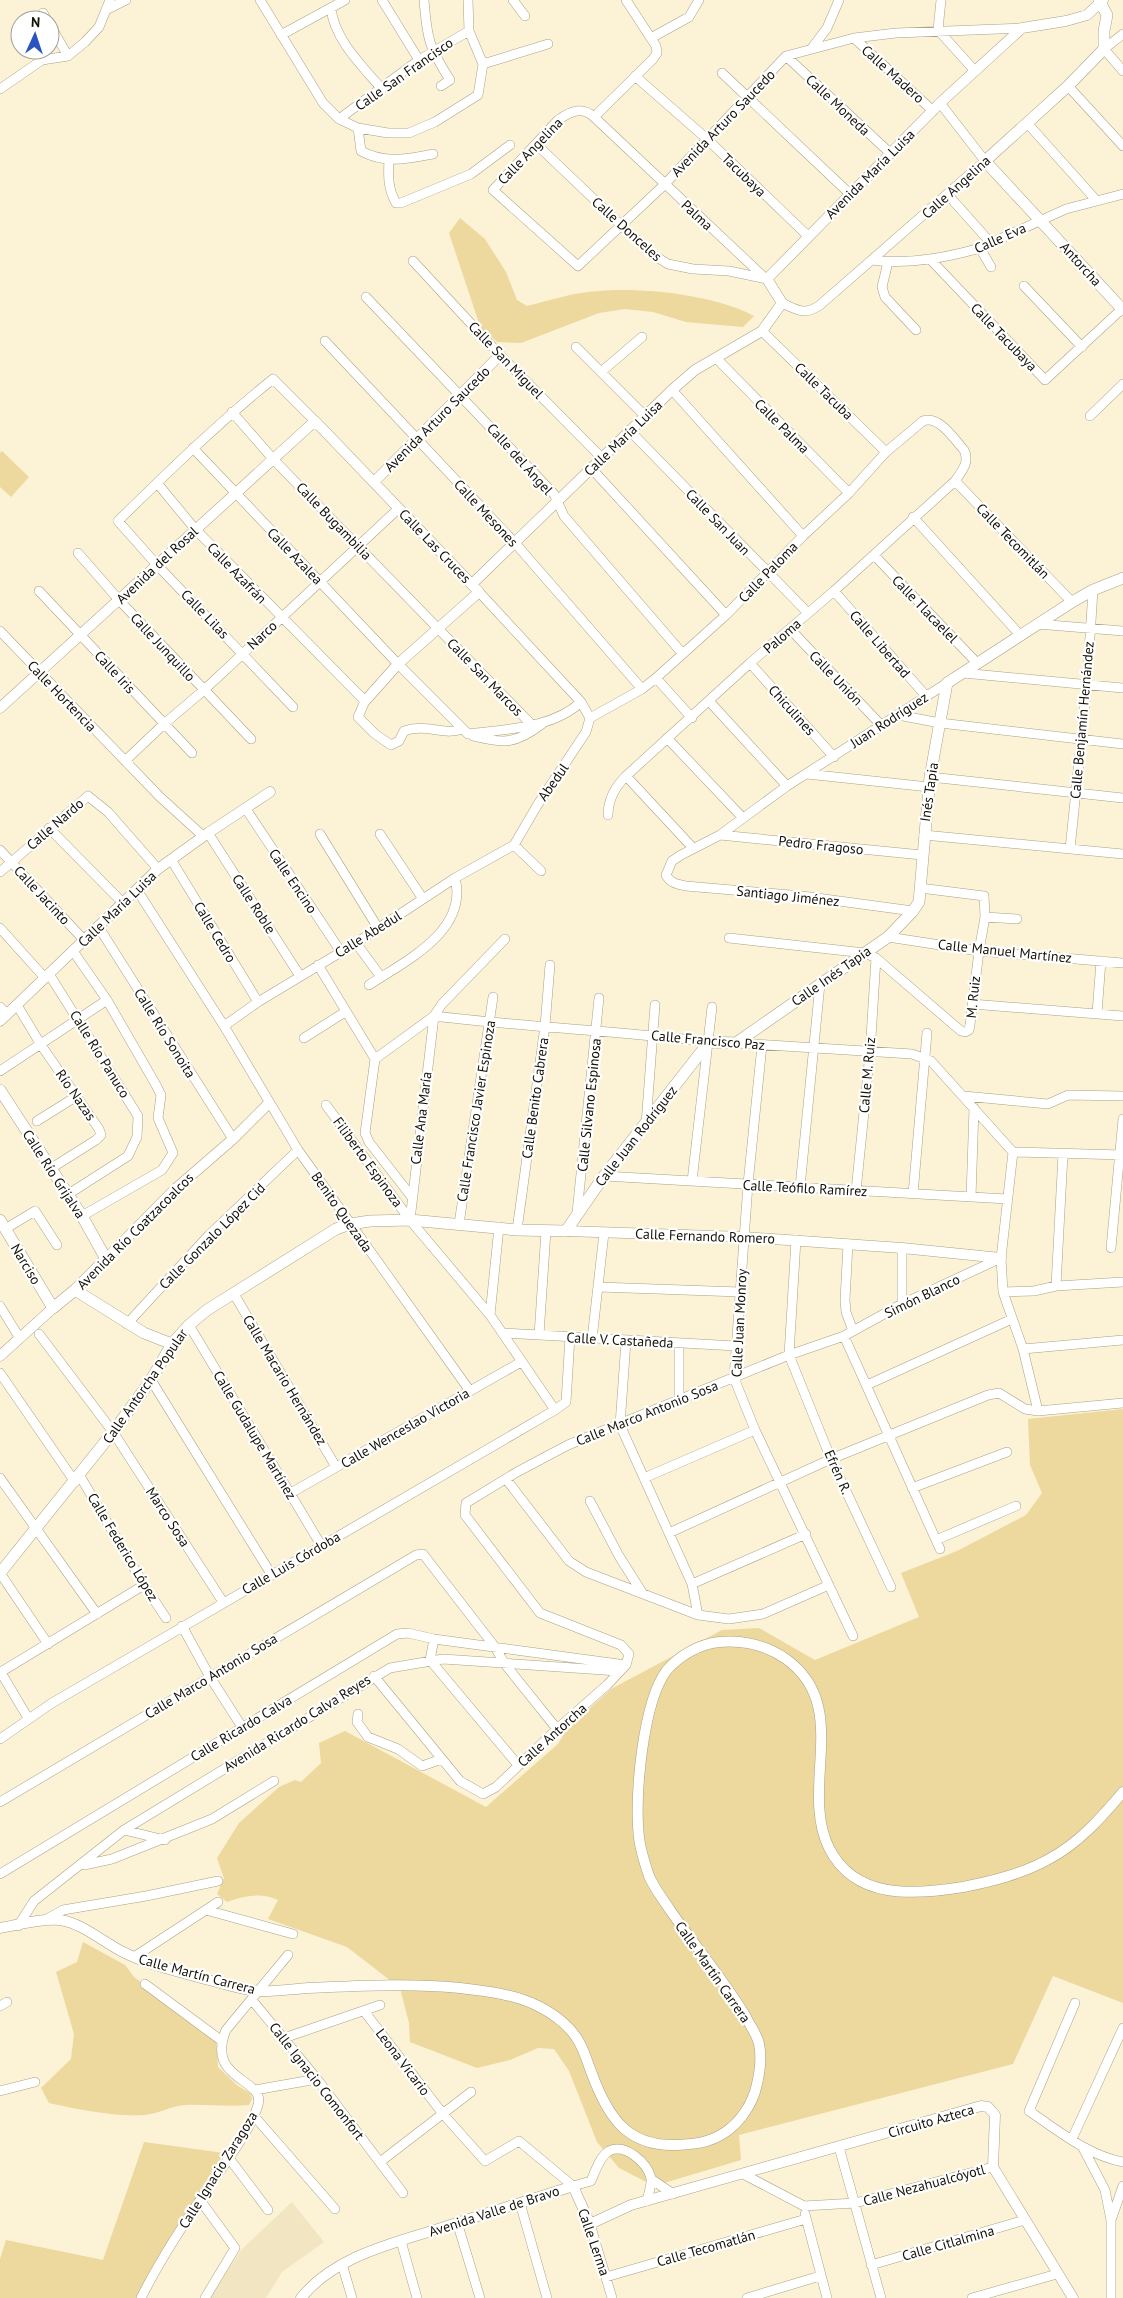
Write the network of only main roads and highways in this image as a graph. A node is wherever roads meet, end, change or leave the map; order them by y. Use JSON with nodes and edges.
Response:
{"nodes":[{"id":1,"x":1101,"y":1,"type":"edge"},
{"id":2,"x":985,"y":161,"type":"joint"},
{"id":3,"x":1040,"y":220,"type":"joint"},
{"id":4,"x":1123,"y":309,"type":"edge"},
{"id":5,"x":1123,"y":578,"type":"edge"},
{"id":6,"x":947,"y":683,"type":"joint"},
{"id":7,"x":916,"y":907,"type":"joint"},
{"id":8,"x":709,"y":1042,"type":"joint"},
{"id":9,"x":736,"y":1043,"type":"joint"},
{"id":10,"x":0,"y":1090,"type":"edge"},
{"id":11,"x":350,"y":1224,"type":"joint"},
{"id":12,"x":3,"y":1225,"type":"edge"},
{"id":13,"x":566,"y":1232,"type":"joint"},
{"id":14,"x":106,"y":1259,"type":"joint"},
{"id":15,"x":75,"y":1290,"type":"junction"},
{"id":16,"x":53,"y":1308,"type":"joint"},
{"id":17,"x":172,"y":1344,"type":"junction"},
{"id":18,"x":0,"y":1573,"type":"edge"}],
"edges":[{"from":1,"to":2,"type":"main road","name":"Calle Angelina"},
{"from":2,"to":3,"type":"main road","name":"Calle Madero"},
{"from":3,"to":4,"type":"main road","name":"Antorcha"},
{"from":5,"to":6,"type":"main road","name":"Juan Rodríguez"},
{"from":6,"to":7,"type":"main road","name":"Inés Tapia"},
{"from":7,"to":9,"type":"main road","name":"Calle Inés Tapia"},
{"from":8,"to":9,"type":"main road","name":"Calle Francisco Paz"},
{"from":8,"to":13,"type":"main road","name":"Calle Juan Rodríguez"},
{"from":10,"to":14,"type":"main road","name":"Calle Río Grijalva"},
{"from":11,"to":13,"type":"main road","name":"Calle Fernando Romero"},
{"from":11,"to":17,"type":"main road","name":"Calle Antorcha Popular"},
{"from":12,"to":16,"type":"main road","name":"Narciso"},
{"from":14,"to":15,"type":"main road","name":"Avenida Río Coatzacoalcos"},
{"from":15,"to":16,"type":"main road","name":"Avenida Río Coatzacoalcos"},
{"from":15,"to":17,"type":"main road"},
{"from":17,"to":18,"type":"main road","name":"Calle Antorcha Popular"}]}
